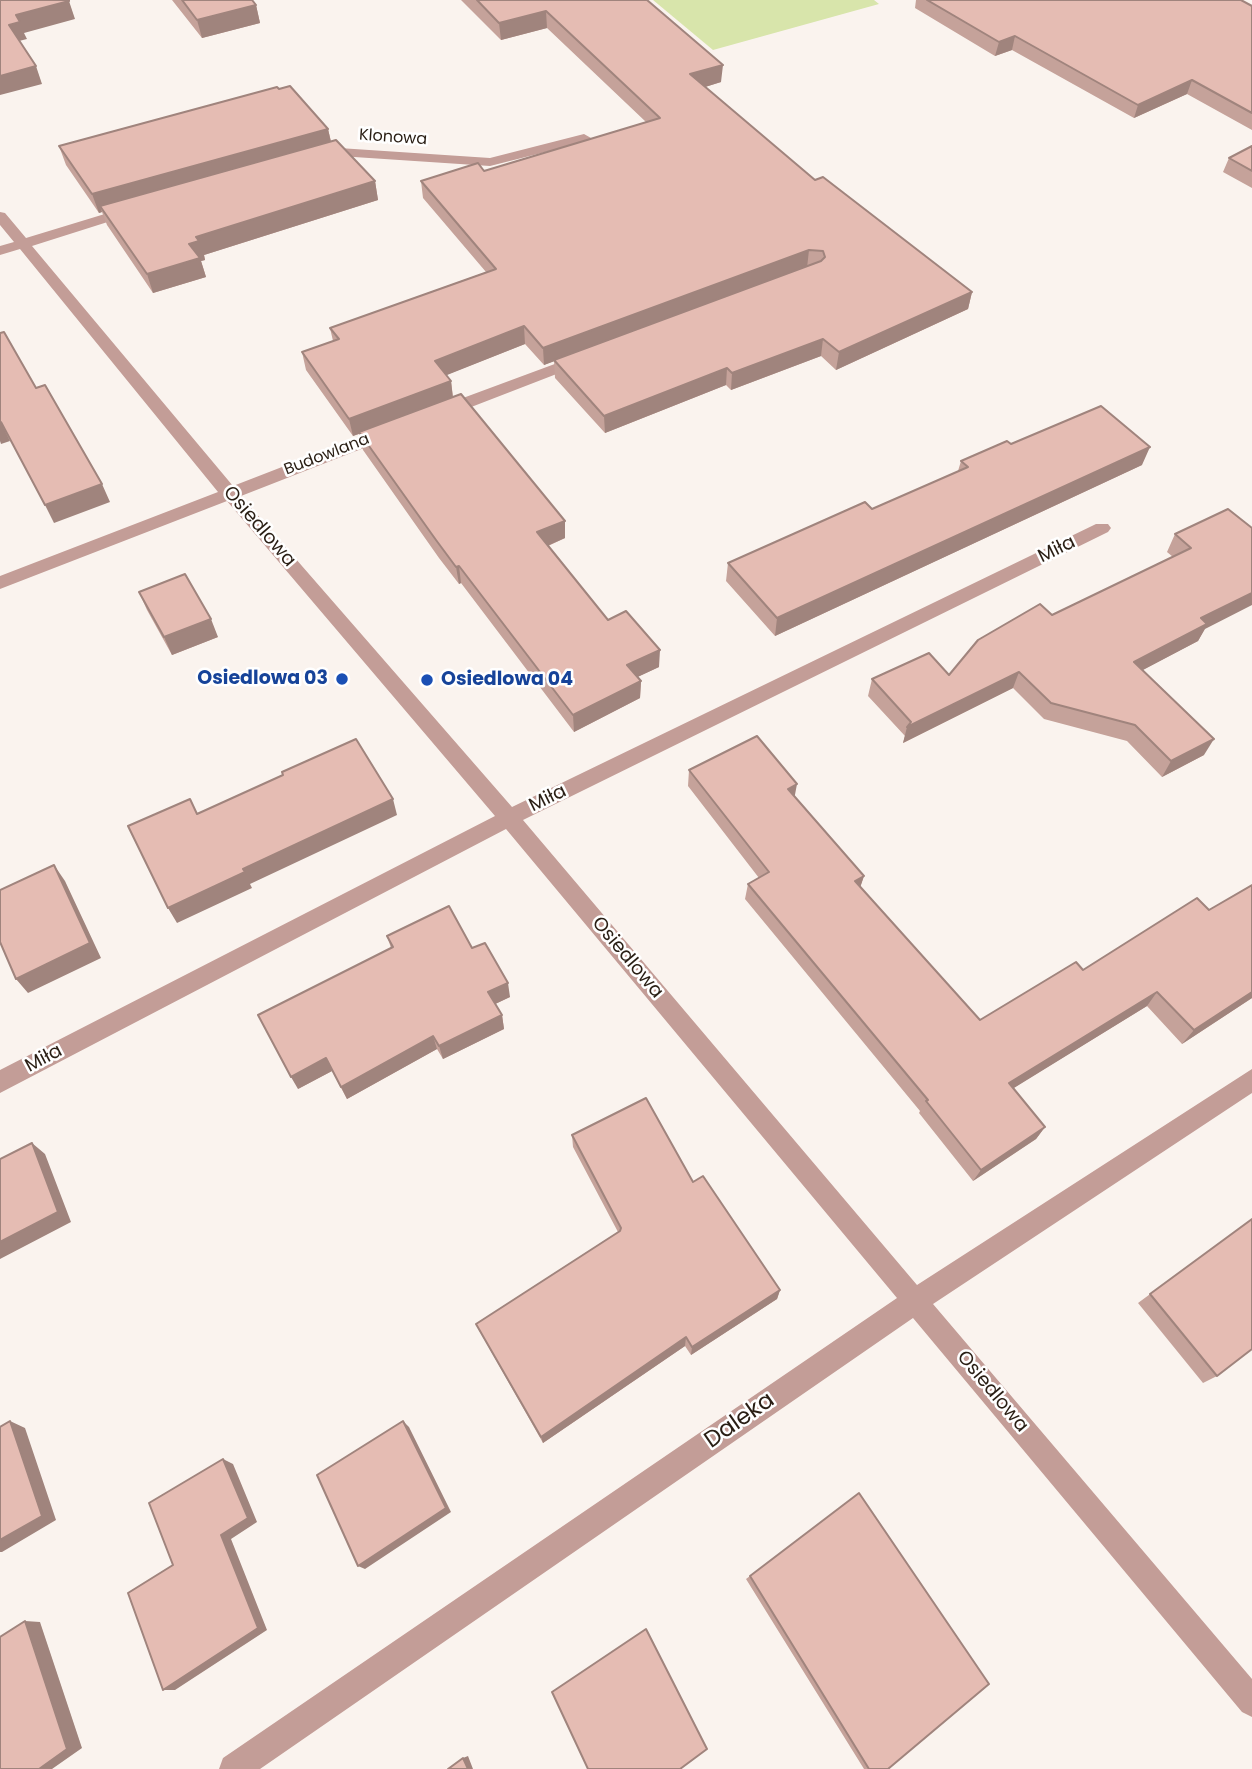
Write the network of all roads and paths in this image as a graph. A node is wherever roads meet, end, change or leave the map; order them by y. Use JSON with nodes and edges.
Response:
{"nodes":[{"id":1,"x":584,"y":138,"type":"edge"},
{"id":2,"x":312,"y":159,"type":"edge"},
{"id":3,"x":150,"y":204,"type":"edge"},
{"id":4,"x":0,"y":216,"type":"edge"},
{"id":5,"x":23,"y":243,"type":"junction"},
{"id":6,"x":0,"y":250,"type":"edge"},
{"id":7,"x":593,"y":355,"type":"edge"},
{"id":8,"x":425,"y":418,"type":"edge"},
{"id":9,"x":399,"y":428,"type":"edge"},
{"id":10,"x":228,"y":492,"type":"junction"},
{"id":11,"x":1102,"y":528,"type":"dead end"},
{"id":12,"x":0,"y":583,"type":"edge"},
{"id":13,"x":509,"y":818,"type":"junction"},
{"id":14,"x":1252,"y":1080,"type":"edge"},
{"id":15,"x":0,"y":1083,"type":"edge"},
{"id":16,"x":916,"y":1301,"type":"junction"},
{"id":17,"x":1252,"y":1702,"type":"edge"},
{"id":18,"x":234,"y":1769,"type":"edge"}],
"edges":[{"from":1,"to":2,"type":"street","name":"Klonowa"},
{"from":3,"to":5,"type":"street"},
{"from":4,"to":5,"type":"street","name":"Osiedlowa"},
{"from":5,"to":6,"type":"street"},
{"from":5,"to":10,"type":"street","name":"Osiedlowa"},
{"from":7,"to":8,"type":"street"},
{"from":9,"to":10,"type":"street","name":"Budowlana"},
{"from":10,"to":12,"type":"street","name":"Budowlana"},
{"from":10,"to":13,"type":"street","name":"Osiedlowa"},
{"from":11,"to":13,"type":"street","name":"Miła"},
{"from":13,"to":15,"type":"street","name":"Miła"},
{"from":13,"to":16,"type":"street","name":"Osiedlowa"},
{"from":14,"to":16,"type":"street","name":"Daleka"},
{"from":16,"to":17,"type":"street","name":"Osiedlowa"},
{"from":16,"to":18,"type":"street","name":"Daleka"}]}
